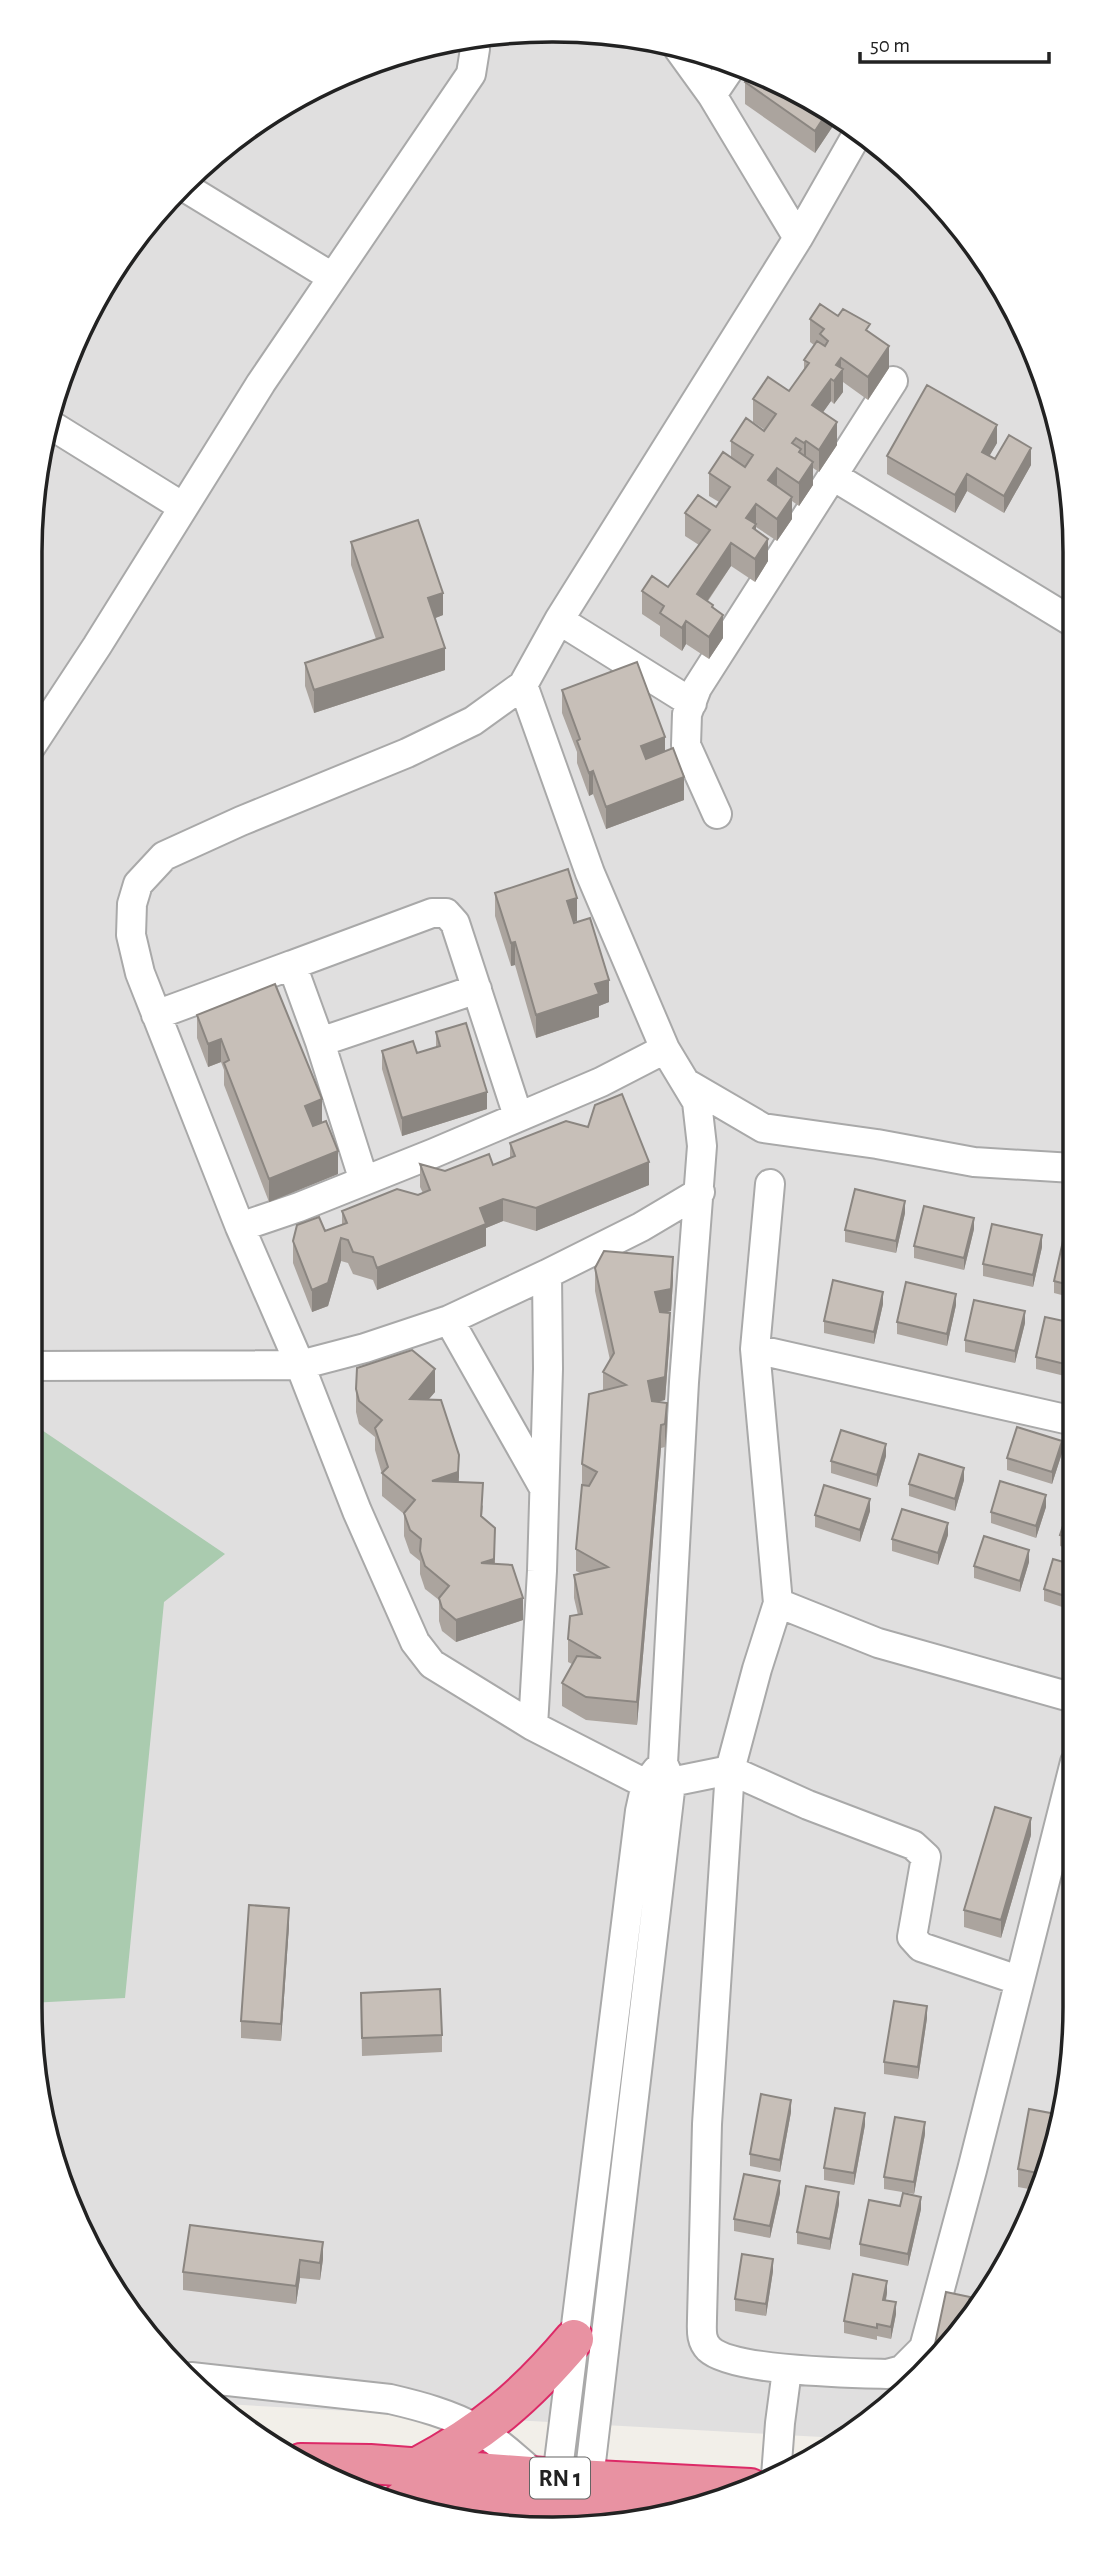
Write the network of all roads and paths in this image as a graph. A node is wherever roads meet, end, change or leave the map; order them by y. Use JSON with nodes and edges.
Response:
{"nodes":[{"id":1,"x":474,"y":48,"type":"edge"},
{"id":2,"x":686,"y":59,"type":"edge"},
{"id":3,"x":727,"y":73,"type":"edge"},
{"id":4,"x":712,"y":95,"type":"junction"},
{"id":5,"x":854,"y":140,"type":"edge"},
{"id":6,"x":192,"y":192,"type":"edge"},
{"id":7,"x":798,"y":238,"type":"junction"},
{"id":8,"x":332,"y":278,"type":"junction"},
{"id":9,"x":893,"y":382,"type":"dead end"},
{"id":10,"x":57,"y":429,"type":"edge"},
{"id":11,"x":833,"y":476,"type":"junction"},
{"id":12,"x":183,"y":508,"type":"junction"},
{"id":13,"x":1063,"y":616,"type":"edge"},
{"id":14,"x":559,"y":620,"type":"junction"},
{"id":15,"x":523,"y":685,"type":"junction"},
{"id":16,"x":692,"y":703,"type":"junction"},
{"id":17,"x":42,"y":730,"type":"edge"},
{"id":18,"x":717,"y":814,"type":"dead end"},
{"id":19,"x":292,"y":965,"type":"junction"},
{"id":20,"x":477,"y":989,"type":"junction"},
{"id":21,"x":156,"y":1015,"type":"junction"},
{"id":22,"x":320,"y":1042,"type":"junction"},
{"id":23,"x":665,"y":1049,"type":"junction"},
{"id":24,"x":686,"y":1083,"type":"junction"},
{"id":25,"x":518,"y":1116,"type":"junction"},
{"id":26,"x":1063,"y":1167,"type":"edge"},
{"id":27,"x":364,"y":1181,"type":"junction"},
{"id":28,"x":770,"y":1184,"type":"dead end"},
{"id":29,"x":700,"y":1192,"type":"junction"},
{"id":30,"x":240,"y":1227,"type":"junction"},
{"id":31,"x":547,"y":1274,"type":"junction"},
{"id":32,"x":449,"y":1320,"type":"junction"},
{"id":33,"x":755,"y":1349,"type":"junction"},
{"id":34,"x":300,"y":1365,"type":"junction"},
{"id":35,"x":42,"y":1366,"type":"edge"},
{"id":36,"x":1063,"y":1419,"type":"edge"},
{"id":37,"x":545,"y":1488,"type":"junction"},
{"id":38,"x":778,"y":1603,"type":"junction"},
{"id":39,"x":1063,"y":1695,"type":"edge"},
{"id":40,"x":533,"y":1726,"type":"junction"},
{"id":41,"x":730,"y":1770,"type":"junction"},
{"id":42,"x":660,"y":1776,"type":"junction"},
{"id":43,"x":1063,"y":1805,"type":"edge"},
{"id":44,"x":1018,"y":1980,"type":"junction"},
{"id":45,"x":574,"y":2340,"type":"junction"},
{"id":46,"x":787,"y":2370,"type":"junction"},
{"id":47,"x":204,"y":2378,"type":"edge"},
{"id":48,"x":480,"y":2431,"type":"junction"},
{"id":49,"x":326,"y":2463,"type":"edge"},
{"id":50,"x":777,"y":2465,"type":"edge"},
{"id":51,"x":561,"y":2478,"type":"junction"},
{"id":52,"x":410,"y":2484,"type":"edge"},
{"id":53,"x":726,"y":2487,"type":"edge"},
{"id":54,"x":621,"y":2513,"type":"edge"}],
"edges":[{"from":1,"to":8,"type":"street"},
{"from":2,"to":4,"type":"street"},
{"from":3,"to":4,"type":"street"},
{"from":4,"to":7,"type":"street"},
{"from":5,"to":7,"type":"street"},
{"from":6,"to":8,"type":"street"},
{"from":7,"to":14,"type":"street"},
{"from":8,"to":12,"type":"street"},
{"from":9,"to":11,"type":"street"},
{"from":10,"to":12,"type":"street"},
{"from":11,"to":13,"type":"street"},
{"from":11,"to":16,"type":"street"},
{"from":12,"to":17,"type":"street"},
{"from":14,"to":15,"type":"street"},
{"from":14,"to":16,"type":"street"},
{"from":15,"to":21,"type":"street"},
{"from":15,"to":23,"type":"street"},
{"from":16,"to":18,"type":"street"},
{"from":19,"to":20,"type":"street"},
{"from":19,"to":21,"type":"street"},
{"from":19,"to":22,"type":"street"},
{"from":20,"to":22,"type":"street"},
{"from":20,"to":25,"type":"street"},
{"from":21,"to":30,"type":"street"},
{"from":22,"to":27,"type":"street"},
{"from":23,"to":24,"type":"street"},
{"from":23,"to":25,"type":"street"},
{"from":24,"to":26,"type":"street"},
{"from":24,"to":29,"type":"street"},
{"from":25,"to":27,"type":"street"},
{"from":27,"to":30,"type":"street"},
{"from":28,"to":33,"type":"street"},
{"from":29,"to":31,"type":"street"},
{"from":29,"to":42,"type":"street"},
{"from":30,"to":34,"type":"street"},
{"from":31,"to":32,"type":"street"},
{"from":31,"to":37,"type":"street"},
{"from":32,"to":34,"type":"street"},
{"from":32,"to":37,"type":"street"},
{"from":33,"to":36,"type":"street"},
{"from":33,"to":38,"type":"street"},
{"from":34,"to":35,"type":"street"},
{"from":34,"to":40,"type":"street"},
{"from":37,"to":40,"type":"street"},
{"from":38,"to":39,"type":"street"},
{"from":38,"to":41,"type":"street"},
{"from":40,"to":42,"type":"street"},
{"from":41,"to":42,"type":"street"},
{"from":41,"to":44,"type":"street"},
{"from":41,"to":46,"type":"street"},
{"from":42,"to":45,"type":"street"},
{"from":42,"to":51,"type":"street"},
{"from":43,"to":44,"type":"street"},
{"from":44,"to":46,"type":"street"},
{"from":45,"to":48,"type":"highway"},
{"from":45,"to":51,"type":"street"},
{"from":46,"to":50,"type":"street"},
{"from":47,"to":48,"type":"street"},
{"from":48,"to":51,"type":"street"},
{"from":48,"to":52,"type":"highway"},
{"from":49,"to":52,"type":"highway","number":"RN 1"},
{"from":51,"to":52,"type":"highway","number":"RN 1"},
{"from":51,"to":53,"type":"highway","number":"RN 1"},
{"from":52,"to":54,"type":"highway","number":"RN 1"}]}
